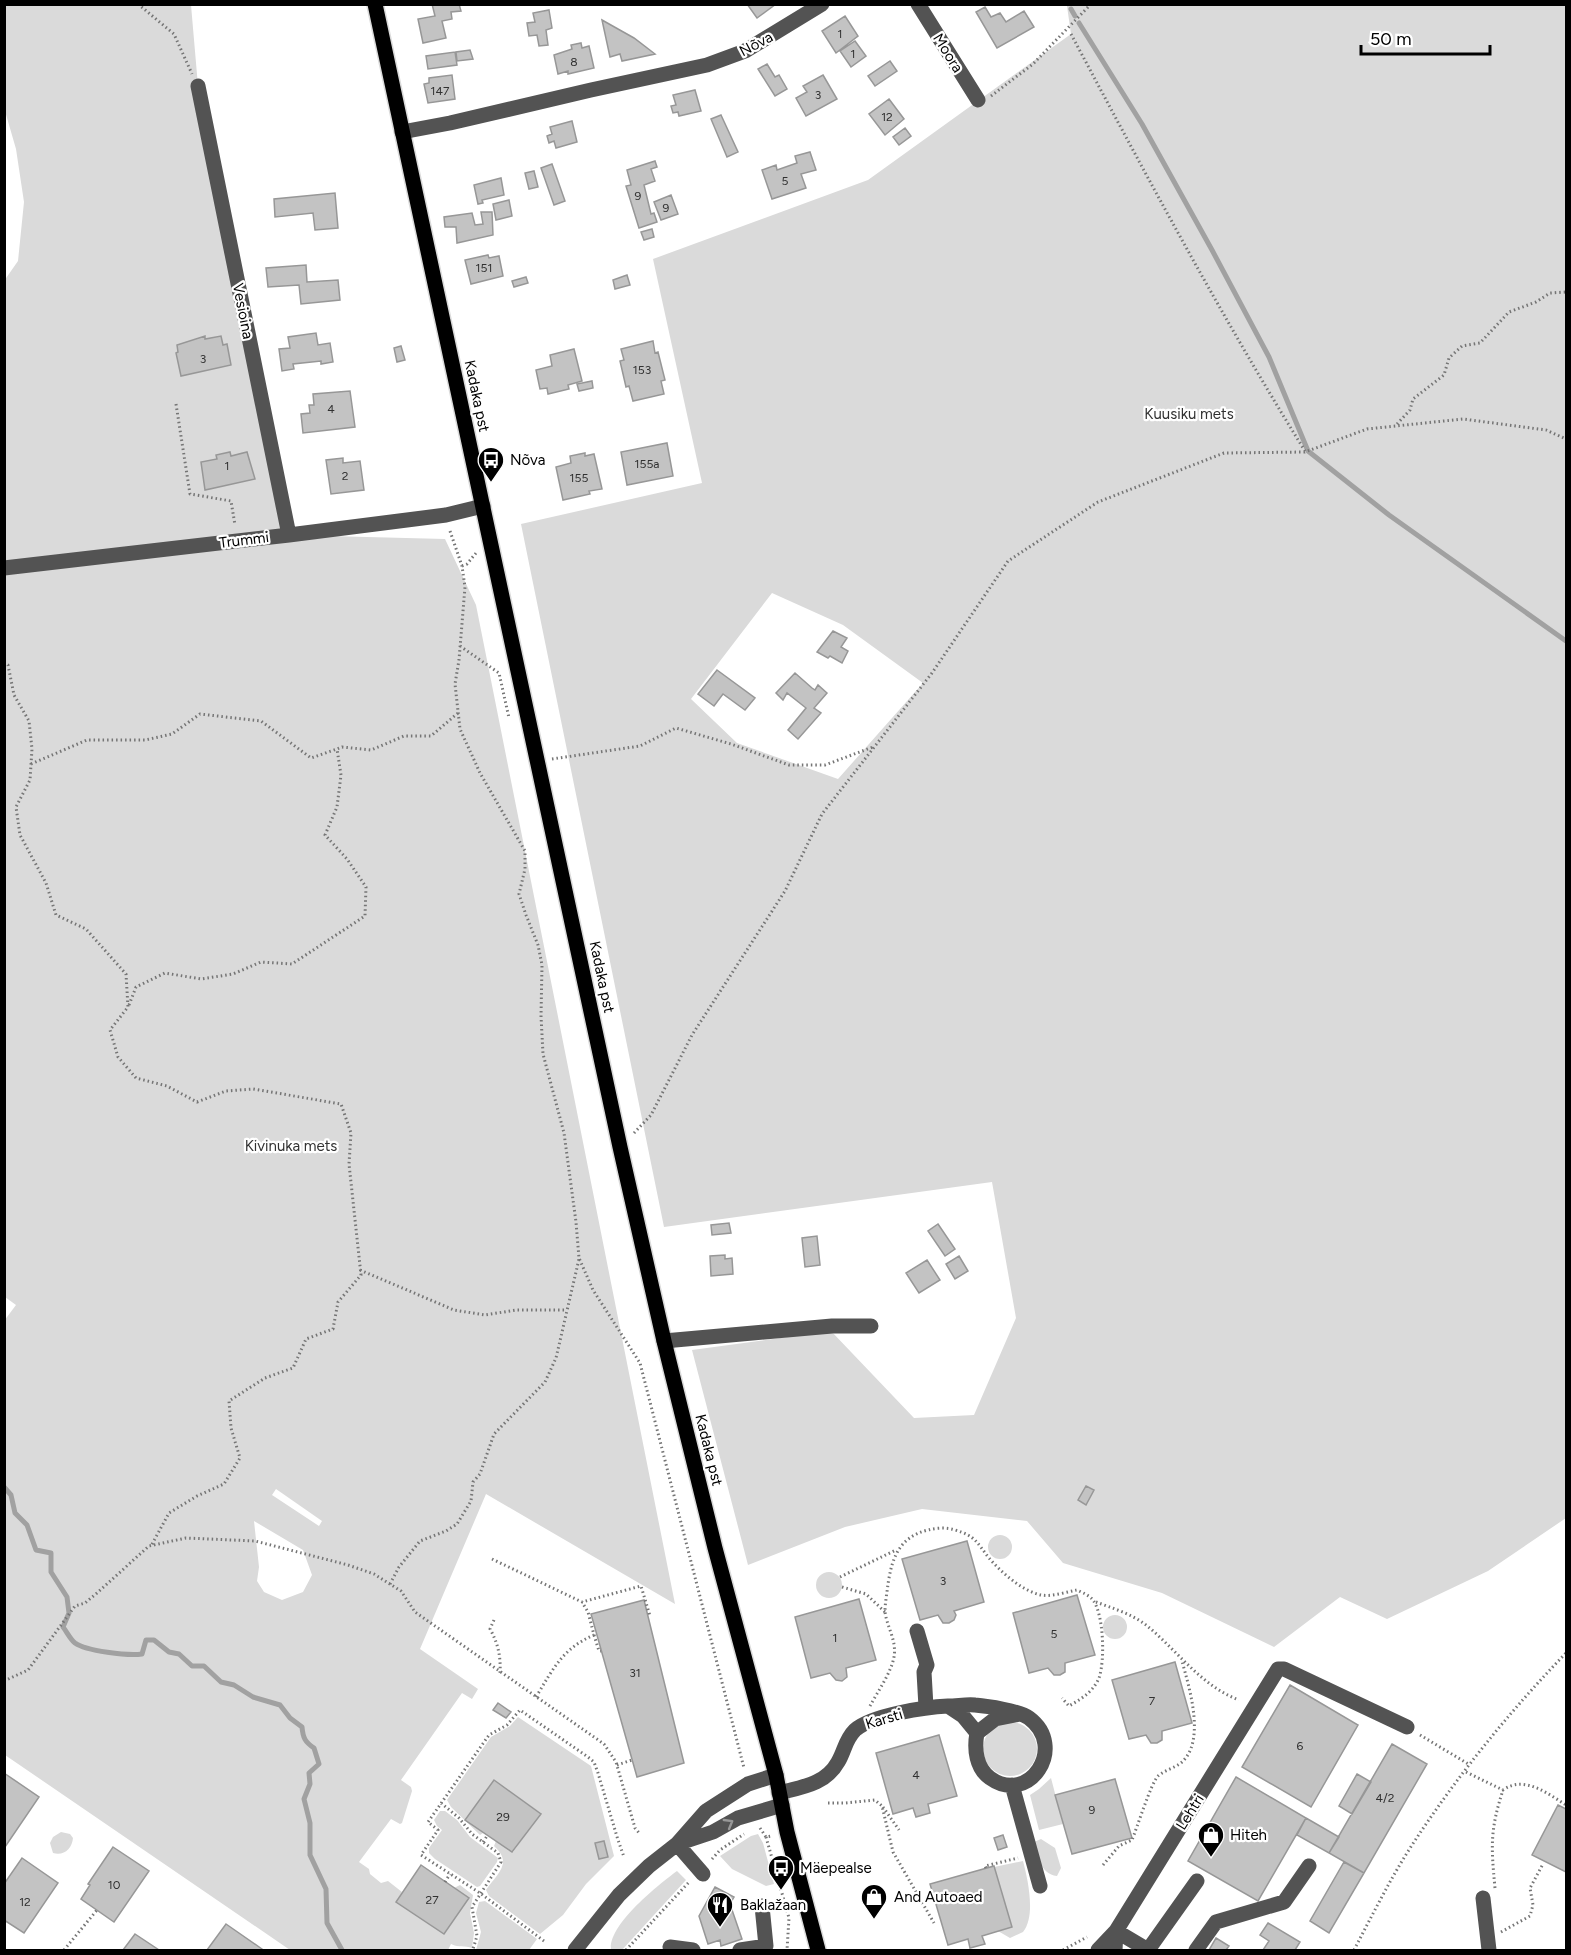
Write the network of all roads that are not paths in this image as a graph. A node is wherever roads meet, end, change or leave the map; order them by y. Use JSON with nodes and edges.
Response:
{"nodes":[{"id":1,"x":375,"y":4,"type":"edge"},
{"id":2,"x":822,"y":4,"type":"edge"},
{"id":3,"x":918,"y":4,"type":"edge"},
{"id":4,"x":198,"y":86,"type":"road end"},
{"id":5,"x":978,"y":100,"type":"road end"},
{"id":6,"x":402,"y":132,"type":"junction"},
{"id":7,"x":483,"y":506,"type":"junction"},
{"id":8,"x":289,"y":535,"type":"junction"},
{"id":9,"x":4,"y":568,"type":"edge"},
{"id":10,"x":871,"y":1326,"type":"dead end"},
{"id":11,"x":664,"y":1341,"type":"junction"},
{"id":12,"x":917,"y":1631,"type":"dead end"},
{"id":13,"x":926,"y":1707,"type":"junction"},
{"id":14,"x":948,"y":1707,"type":"junction"},
{"id":15,"x":1020,"y":1714,"type":"junction"},
{"id":16,"x":1407,"y":1727,"type":"road end"},
{"id":17,"x":977,"y":1732,"type":"junction"},
{"id":18,"x":776,"y":1775,"type":"junction"},
{"id":19,"x":1012,"y":1785,"type":"junction"},
{"id":20,"x":781,"y":1799,"type":"junction"},
{"id":21,"x":677,"y":1844,"type":"junction"},
{"id":22,"x":1309,"y":1866,"type":"dead end"},
{"id":23,"x":703,"y":1874,"type":"dead end"},
{"id":24,"x":1197,"y":1881,"type":"dead end"},
{"id":25,"x":1040,"y":1886,"type":"dead end"},
{"id":26,"x":1489,"y":1894,"type":"road end"},
{"id":27,"x":762,"y":1906,"type":"dead end"},
{"id":28,"x":1116,"y":1931,"type":"junction"},
{"id":29,"x":670,"y":1947,"type":"dead end"},
{"id":30,"x":575,"y":1950,"type":"edge"},
{"id":31,"x":693,"y":1950,"type":"edge"},
{"id":32,"x":740,"y":1950,"type":"edge"},
{"id":33,"x":818,"y":1950,"type":"edge"},
{"id":34,"x":1098,"y":1950,"type":"edge"},
{"id":35,"x":1115,"y":1950,"type":"edge"},
{"id":36,"x":1149,"y":1950,"type":"edge"},
{"id":37,"x":1196,"y":1950,"type":"edge"},
{"id":38,"x":1489,"y":1950,"type":"edge"}],
"edges":[{"from":1,"to":6,"type":"main road","name":"Kadaka pst"},
{"from":2,"to":6,"type":"street","name":"Nõva"},
{"from":3,"to":5,"type":"street","name":"Moora"},
{"from":4,"to":8,"type":"street","name":"Vesioina"},
{"from":6,"to":7,"type":"main road","name":"Kadaka pst"},
{"from":7,"to":8,"type":"street","name":"Trummi"},
{"from":7,"to":11,"type":"main road","name":"Kadaka pst"},
{"from":8,"to":9,"type":"street","name":"Trummi"},
{"from":10,"to":11,"type":"street"},
{"from":11,"to":18,"type":"main road","name":"Kadaka pst"},
{"from":12,"to":13,"type":"street"},
{"from":13,"to":14,"type":"street","name":"Karsti"},
{"from":13,"to":20,"type":"street","name":"Karsti"},
{"from":14,"to":15,"type":"street","name":"Karsti"},
{"from":14,"to":17,"type":"street"},
{"from":15,"to":17,"type":"street"},
{"from":15,"to":19,"type":"street"},
{"from":16,"to":28,"type":"street","name":"Lehtri"},
{"from":17,"to":19,"type":"street"},
{"from":18,"to":20,"type":"main road","name":"Kadaka pst"},
{"from":18,"to":21,"type":"street"},
{"from":19,"to":25,"type":"street"},
{"from":21,"to":20,"type":"street","name":"Karsti","one_way":true},
{"from":20,"to":33,"type":"main road","name":"Kadaka pst"},
{"from":21,"to":23,"type":"street"},
{"from":21,"to":30,"type":"street"},
{"from":22,"to":37,"type":"street"},
{"from":24,"to":36,"type":"street"},
{"from":26,"to":38,"type":"street"},
{"from":27,"to":32,"type":"street"},
{"from":28,"to":34,"type":"street","name":"Lehtri"},
{"from":28,"to":35,"type":"street"},
{"from":28,"to":36,"type":"street"},
{"from":29,"to":31,"type":"street"}]}
